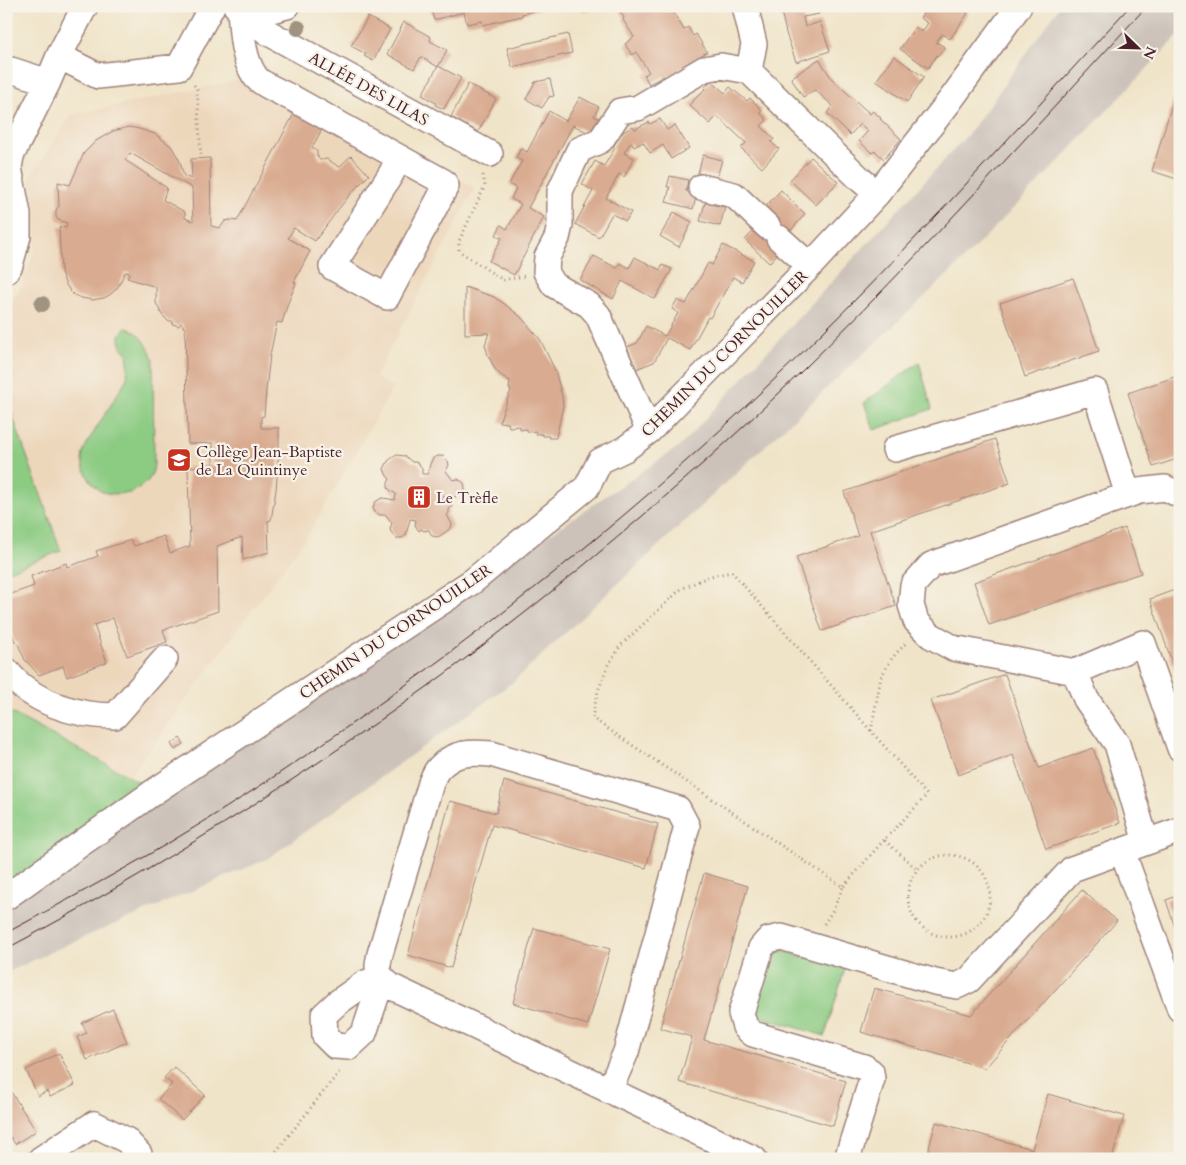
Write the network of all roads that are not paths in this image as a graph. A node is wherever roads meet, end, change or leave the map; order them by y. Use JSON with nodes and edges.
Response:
{"nodes":[{"id":1,"x":85,"y":6,"type":"edge"},
{"id":2,"x":212,"y":6,"type":"edge"},
{"id":3,"x":287,"y":6,"type":"edge"},
{"id":4,"x":745,"y":6,"type":"edge"},
{"id":5,"x":1019,"y":6,"type":"edge"},
{"id":6,"x":243,"y":12,"type":"edge"},
{"id":7,"x":59,"y":56,"type":"junction"},
{"id":8,"x":6,"y":71,"type":"edge"},
{"id":9,"x":749,"y":71,"type":"junction"},
{"id":10,"x":48,"y":82,"type":"junction"},
{"id":11,"x":399,"y":158,"type":"junction"},
{"id":12,"x":486,"y":161,"type":"road end"},
{"id":13,"x":701,"y":187,"type":"dead end"},
{"id":14,"x":877,"y":194,"type":"junction"},
{"id":15,"x":810,"y":266,"type":"junction"},
{"id":16,"x":6,"y":271,"type":"edge"},
{"id":17,"x":649,"y":431,"type":"junction"},
{"id":18,"x":895,"y":449,"type":"dead end"},
{"id":19,"x":1180,"y":494,"type":"edge"},
{"id":20,"x":1128,"y":495,"type":"junction"},
{"id":21,"x":166,"y":659,"type":"dead end"},
{"id":22,"x":6,"y":670,"type":"edge"},
{"id":23,"x":1075,"y":672,"type":"junction"},
{"id":24,"x":1180,"y":748,"type":"edge"},
{"id":25,"x":1180,"y":830,"type":"edge"},
{"id":26,"x":1146,"y":842,"type":"junction"},
{"id":27,"x":1122,"y":851,"type":"junction"},
{"id":28,"x":6,"y":896,"type":"edge"},
{"id":29,"x":382,"y":979,"type":"junction"},
{"id":30,"x":1180,"y":1009,"type":"edge"},
{"id":31,"x":609,"y":1091,"type":"junction"},
{"id":32,"x":139,"y":1154,"type":"dead end"},
{"id":33,"x":41,"y":1159,"type":"edge"},
{"id":34,"x":754,"y":1159,"type":"edge"},
{"id":35,"x":847,"y":1159,"type":"edge"}],
"edges":[{"from":1,"to":7,"type":"street"},
{"from":2,"to":7,"type":"street"},
{"from":3,"to":6,"type":"street"},
{"from":4,"to":9,"type":"street"},
{"from":5,"to":14,"type":"street","name":"CHEMIN DU CORNOUILLER"},
{"from":6,"to":11,"type":"street"},
{"from":6,"to":12,"type":"street","name":"ALLÉE DES LILAS"},
{"from":7,"to":10,"type":"street"},
{"from":8,"to":10,"type":"street"},
{"from":9,"to":14,"type":"street"},
{"from":9,"to":17,"type":"street"},
{"from":10,"to":16,"type":"street"},
{"from":11,"to":11,"type":"street"},
{"from":13,"to":15,"type":"street"},
{"from":14,"to":15,"type":"street","name":"CHEMIN DU CORNOUILLER"},
{"from":15,"to":17,"type":"street","name":"CHEMIN DU CORNOUILLER"},
{"from":17,"to":28,"type":"street","name":"CHEMIN DU CORNOUILLER"},
{"from":18,"to":20,"type":"street"},
{"from":19,"to":20,"type":"street"},
{"from":20,"to":23,"type":"street"},
{"from":21,"to":22,"type":"street"},
{"from":23,"to":24,"type":"street"},
{"from":23,"to":26,"type":"street"},
{"from":25,"to":26,"type":"street"},
{"from":26,"to":27,"type":"street"},
{"from":27,"to":30,"type":"street"},
{"from":27,"to":35,"type":"street"},
{"from":29,"to":29,"type":"street"},
{"from":29,"to":31,"type":"street"},
{"from":29,"to":31,"type":"street"},
{"from":31,"to":34,"type":"street"},
{"from":32,"to":33,"type":"street"}]}
